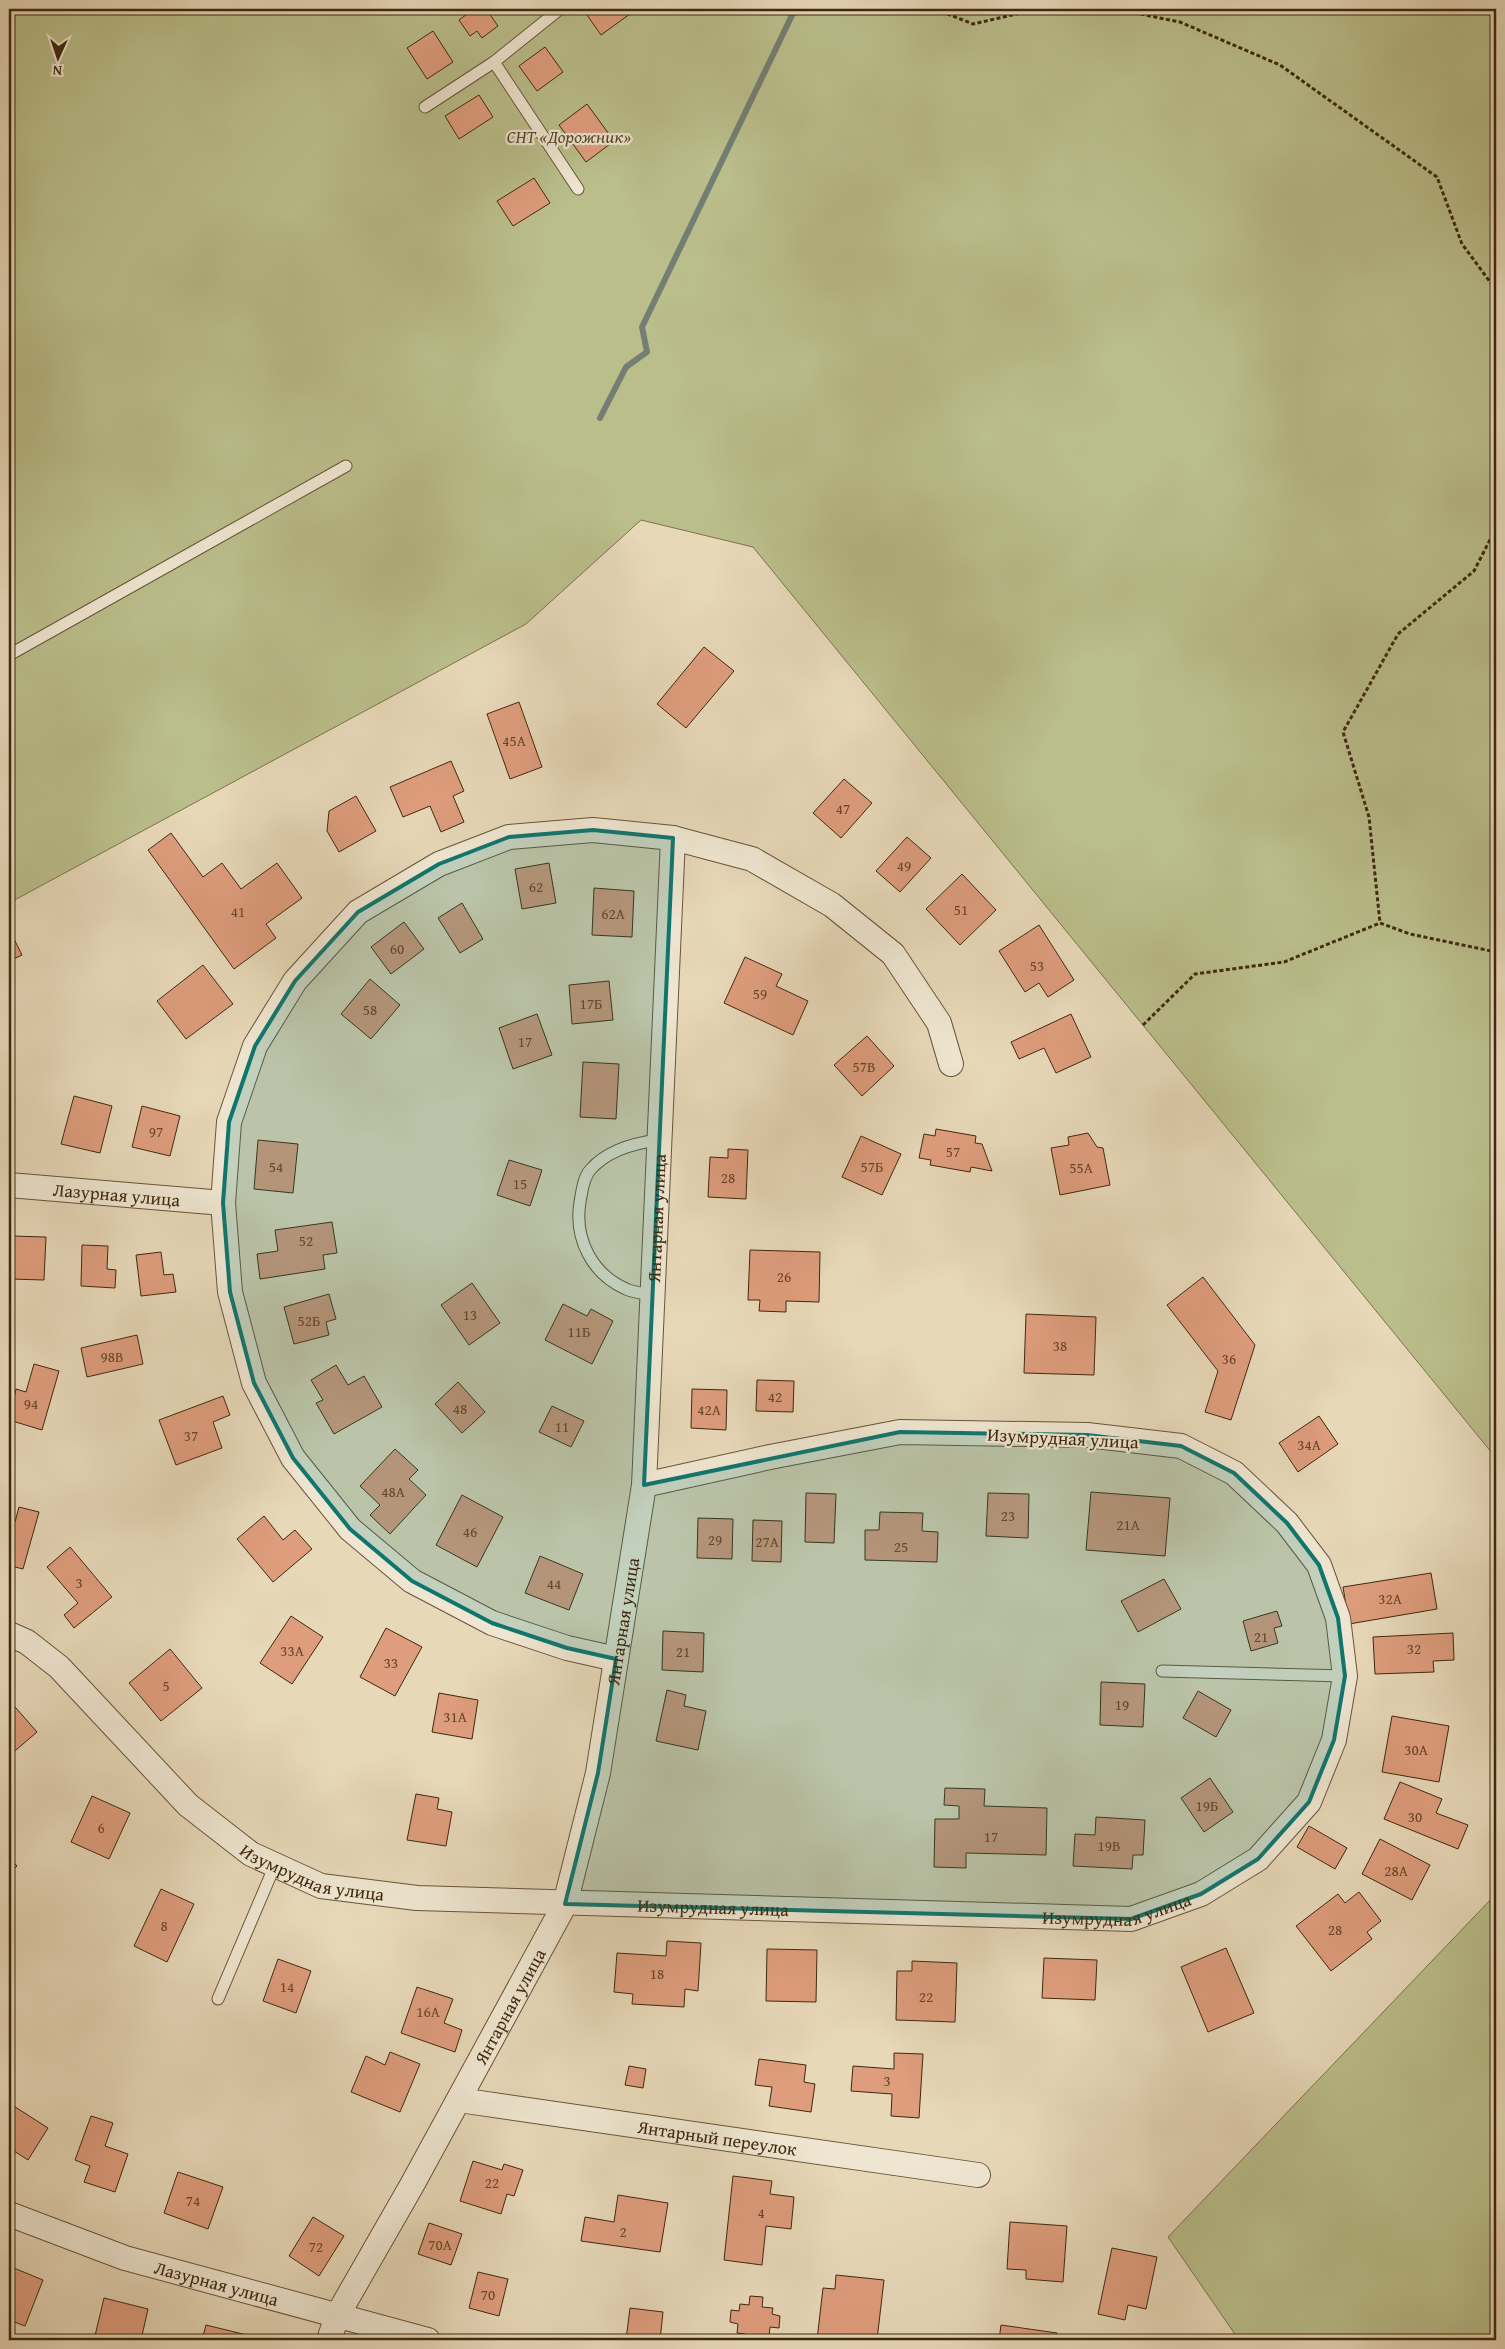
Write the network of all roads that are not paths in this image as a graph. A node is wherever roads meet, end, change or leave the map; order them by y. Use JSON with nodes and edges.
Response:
{"nodes":[{"id":1,"x":560,"y":9,"type":"edge"},
{"id":2,"x":494,"y":62,"type":"junction"},
{"id":3,"x":425,"y":107,"type":"dead end"},
{"id":4,"x":578,"y":189,"type":"dead end"},
{"id":5,"x":346,"y":466,"type":"dead end"},
{"id":6,"x":9,"y":655,"type":"edge"},
{"id":7,"x":673,"y":838,"type":"junction"},
{"id":8,"x":951,"y":1064,"type":"dead end"},
{"id":9,"x":659,"y":1140,"type":"junction"},
{"id":10,"x":9,"y":1185,"type":"edge"},
{"id":11,"x":223,"y":1202,"type":"junction"},
{"id":12,"x":652,"y":1295,"type":"junction"},
{"id":13,"x":644,"y":1485,"type":"junction"},
{"id":14,"x":9,"y":1634,"type":"edge"},
{"id":15,"x":616,"y":1659,"type":"junction"},
{"id":16,"x":1162,"y":1671,"type":"dead end"},
{"id":17,"x":1345,"y":1676,"type":"junction"},
{"id":18,"x":276,"y":1865,"type":"junction"},
{"id":19,"x":565,"y":1904,"type":"junction"},
{"id":20,"x":218,"y":1998,"type":"dead end"},
{"id":21,"x":459,"y":2100,"type":"junction"},
{"id":22,"x":978,"y":2175,"type":"dead end"},
{"id":23,"x":9,"y":2214,"type":"edge"},
{"id":24,"x":337,"y":2316,"type":"junction"},
{"id":25,"x":328,"y":2340,"type":"edge"},
{"id":26,"x":428,"y":2340,"type":"edge"}],
"edges":[{"from":1,"to":2,"type":"lane"},
{"from":2,"to":3,"type":"lane"},
{"from":2,"to":4,"type":"lane"},
{"from":5,"to":6,"type":"lane"},
{"from":7,"to":8,"type":"street"},
{"from":7,"to":9,"type":"street","name":"Янтарная улица"},
{"from":7,"to":11,"type":"street"},
{"from":9,"to":12,"type":"street","name":"Янтарная улица"},
{"from":9,"to":12,"type":"lane"},
{"from":10,"to":11,"type":"street","name":"Лазурная улица"},
{"from":11,"to":15,"type":"street"},
{"from":12,"to":13,"type":"street","name":"Янтарная улица"},
{"from":13,"to":15,"type":"street","name":"Янтарная улица"},
{"from":13,"to":17,"type":"street","name":"Изумрудная улица"},
{"from":14,"to":18,"type":"street","name":"Изумрудная улица"},
{"from":15,"to":19,"type":"street","name":"Янтарная улица"},
{"from":16,"to":17,"type":"lane"},
{"from":17,"to":19,"type":"street","name":"Изумрудная улица"},
{"from":18,"to":19,"type":"street","name":"Изумрудная улица"},
{"from":18,"to":20,"type":"lane"},
{"from":19,"to":21,"type":"street","name":"Янтарная улица"},
{"from":21,"to":22,"type":"street","name":"Янтарный переулок"},
{"from":21,"to":24,"type":"street","name":"Янтарная улица"},
{"from":23,"to":24,"type":"street","name":"Лазурная улица"},
{"from":24,"to":25,"type":"street","name":"Янтарная улица"},
{"from":24,"to":26,"type":"street","name":"Лазурная улица"}]}
